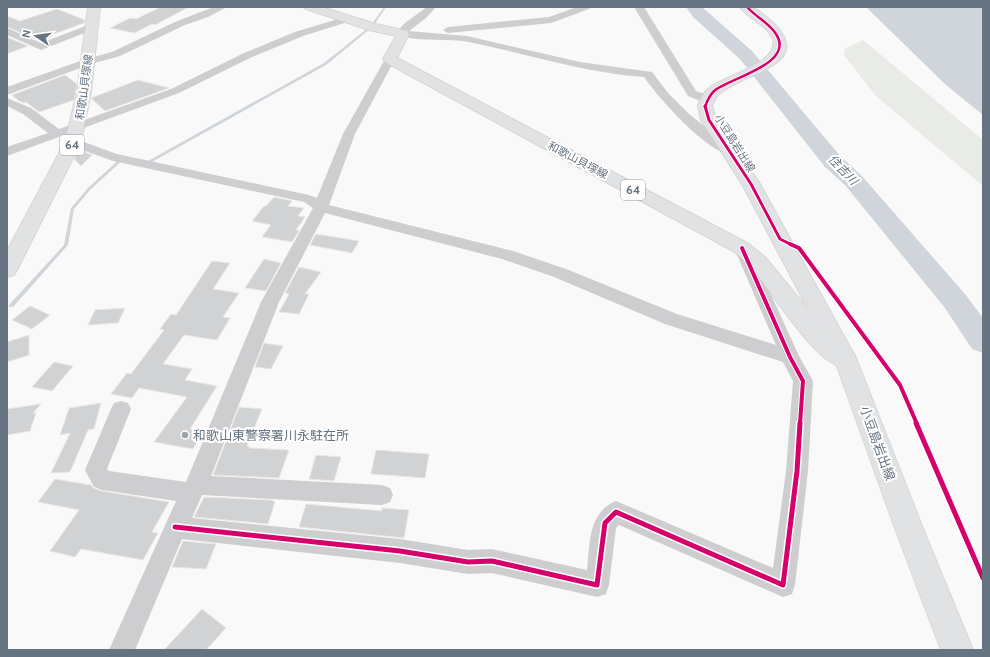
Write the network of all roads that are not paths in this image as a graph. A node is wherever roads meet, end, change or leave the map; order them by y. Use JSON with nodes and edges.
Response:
{"nodes":[{"id":1,"x":94,"y":7,"type":"edge"},
{"id":2,"x":222,"y":7,"type":"edge"},
{"id":3,"x":310,"y":7,"type":"edge"},
{"id":4,"x":430,"y":7,"type":"edge"},
{"id":5,"x":586,"y":7,"type":"edge"},
{"id":6,"x":638,"y":7,"type":"edge"},
{"id":7,"x":746,"y":7,"type":"edge"},
{"id":8,"x":348,"y":19,"type":"junction"},
{"id":9,"x":91,"y":27,"type":"junction"},
{"id":10,"x":7,"y":31,"type":"edge"},
{"id":11,"x":403,"y":34,"type":"junction"},
{"id":12,"x":438,"y":37,"type":"junction"},
{"id":13,"x":390,"y":59,"type":"junction"},
{"id":14,"x":87,"y":62,"type":"junction"},
{"id":15,"x":7,"y":91,"type":"edge"},
{"id":16,"x":711,"y":95,"type":"junction"},
{"id":17,"x":7,"y":102,"type":"edge"},
{"id":18,"x":78,"y":127,"type":"junction"},
{"id":19,"x":58,"y":134,"type":"junction"},
{"id":20,"x":73,"y":142,"type":"junction"},
{"id":21,"x":729,"y":151,"type":"junction"},
{"id":22,"x":7,"y":152,"type":"edge"},
{"id":23,"x":320,"y":207,"type":"junction"},
{"id":24,"x":742,"y":248,"type":"junction"},
{"id":25,"x":9,"y":263,"type":"edge"},
{"id":26,"x":790,"y":357,"type":"junction"},
{"id":27,"x":845,"y":358,"type":"junction"},
{"id":28,"x":121,"y":409,"type":"dead end"},
{"id":29,"x":194,"y":489,"type":"junction"},
{"id":30,"x":382,"y":495,"type":"dead end"},
{"id":31,"x":175,"y":527,"type":"junction"},
{"id":32,"x":122,"y":650,"type":"edge"},
{"id":33,"x":957,"y":650,"type":"edge"}],
"edges":[{"from":1,"to":9,"type":"main road","name":"和歌山貝塚線","number":"64"},
{"from":2,"to":14,"type":"street"},
{"from":3,"to":8,"type":"main road"},
{"from":4,"to":11,"type":"street"},
{"from":5,"to":12,"type":"street"},
{"from":6,"to":16,"type":"street"},
{"from":7,"to":16,"type":"main road"},
{"from":8,"to":11,"type":"main road"},
{"from":8,"to":18,"type":"street"},
{"from":9,"to":10,"type":"street"},
{"from":9,"to":14,"type":"main road","name":"和歌山貝塚線","number":"64"},
{"from":11,"to":12,"type":"street"},
{"from":11,"to":13,"type":"main road"},
{"from":12,"to":21,"type":"street"},
{"from":13,"to":23,"type":"street"},
{"from":13,"to":24,"type":"main road","name":"和歌山貝塚線","number":"64"},
{"from":14,"to":15,"type":"street"},
{"from":14,"to":18,"type":"main road","name":"和歌山貝塚線","number":"64"},
{"from":16,"to":21,"type":"main road","name":"小豆島岩出線"},
{"from":17,"to":19,"type":"street"},
{"from":18,"to":19,"type":"street"},
{"from":18,"to":20,"type":"main road","name":"和歌山貝塚線","number":"64"},
{"from":19,"to":22,"type":"street"},
{"from":20,"to":23,"type":"street"},
{"from":20,"to":25,"type":"main road","name":"和歌山貝塚線","number":"64"},
{"from":21,"to":27,"type":"main road","name":"小豆島岩出線"},
{"from":23,"to":26,"type":"street"},
{"from":23,"to":29,"type":"street"},
{"from":24,"to":26,"type":"street"},
{"from":24,"to":27,"type":"main road","name":"和歌山貝塚線","number":"64"},
{"from":26,"to":31,"type":"street"},
{"from":27,"to":33,"type":"main road","name":"小豆島岩出線"},
{"from":28,"to":29,"type":"street"},
{"from":29,"to":30,"type":"street"},
{"from":29,"to":31,"type":"street"},
{"from":31,"to":32,"type":"street"}]}
